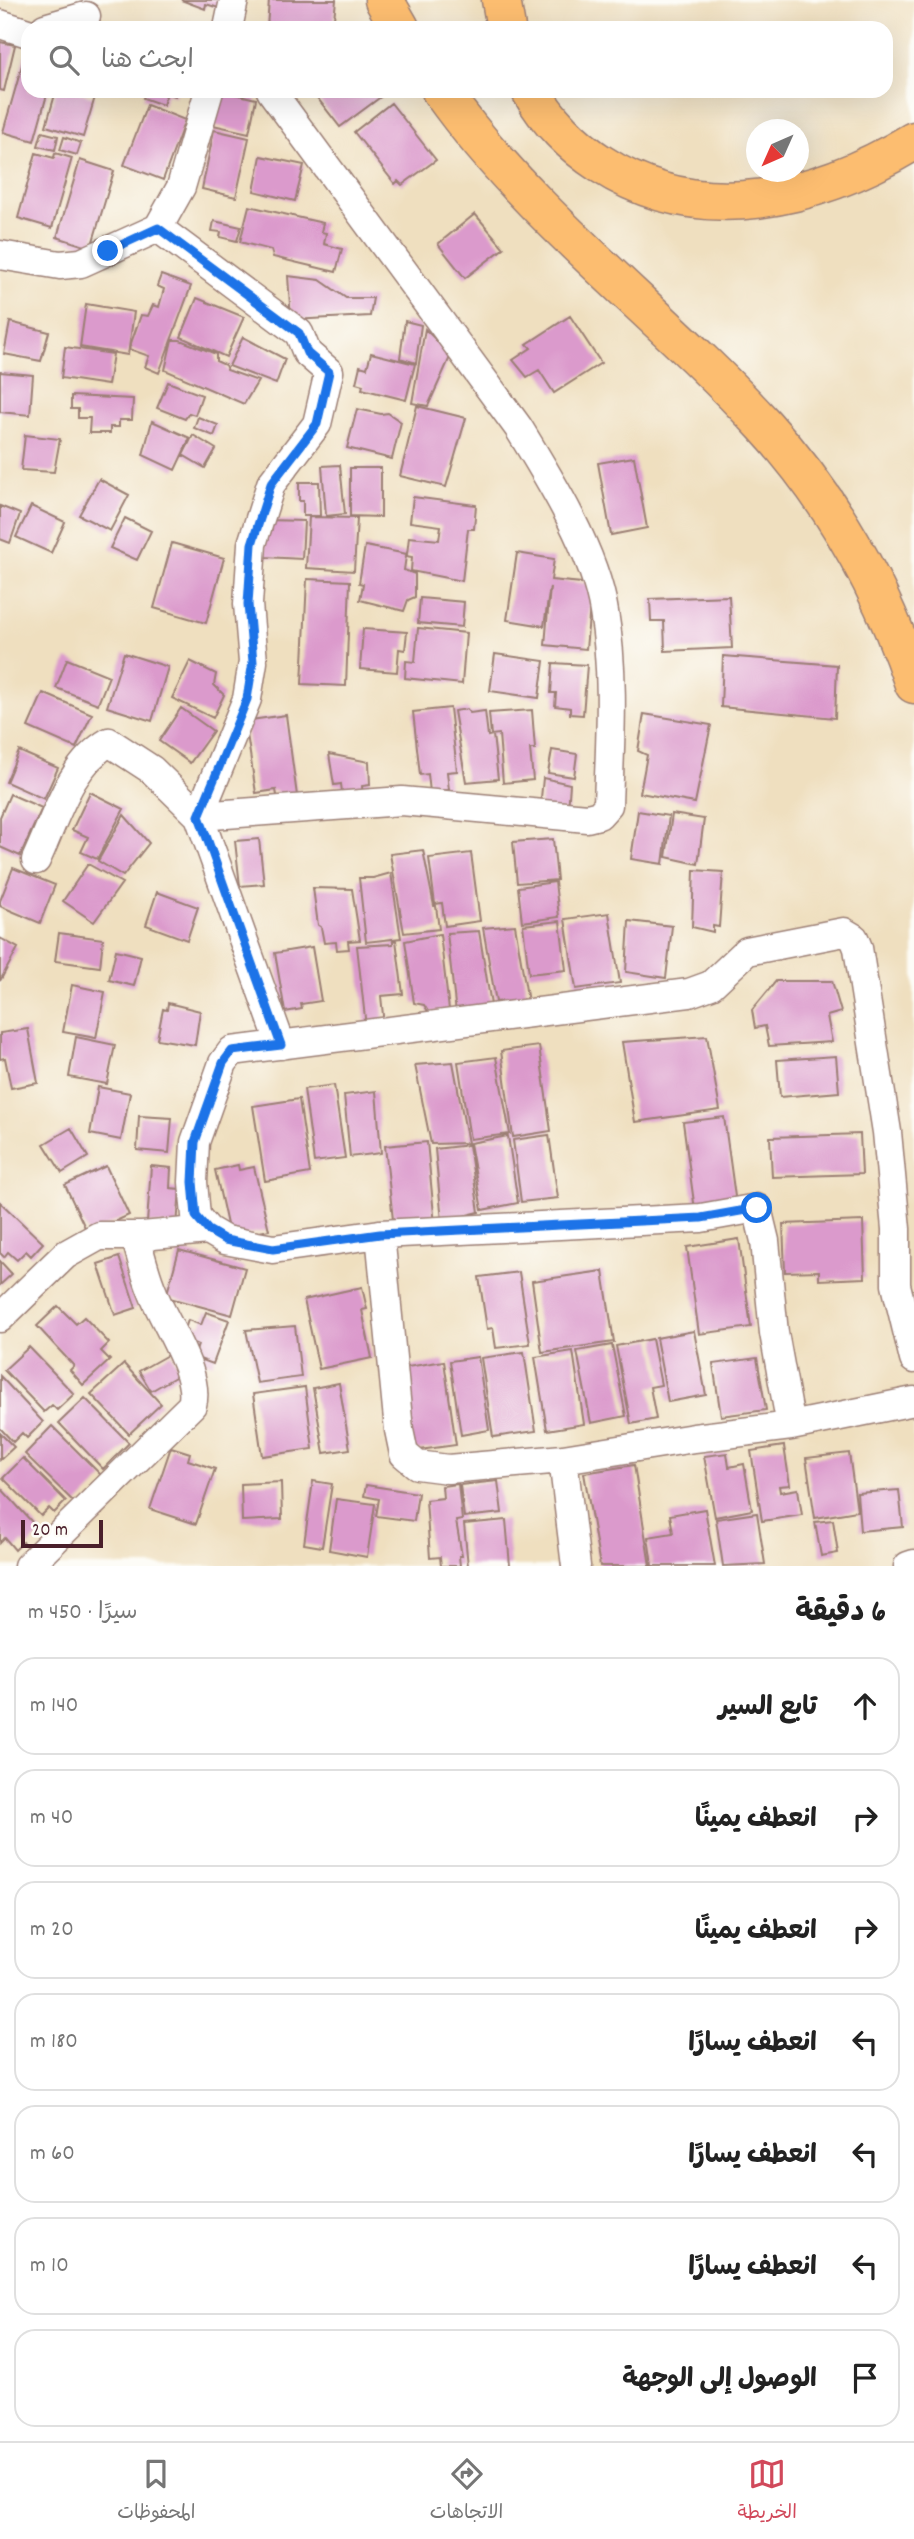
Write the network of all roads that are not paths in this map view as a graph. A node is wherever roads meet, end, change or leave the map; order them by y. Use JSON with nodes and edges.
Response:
{"nodes":[{"id":1,"x":384,"y":0,"type":"edge"},
{"id":2,"x":501,"y":0,"type":"edge"},
{"id":3,"x":86,"y":16,"type":"dead end"},
{"id":4,"x":69,"y":21,"type":"edge"},
{"id":5,"x":396,"y":21,"type":"edge"},
{"id":6,"x":505,"y":21,"type":"edge"},
{"id":7,"x":0,"y":24,"type":"edge"},
{"id":8,"x":21,"y":31,"type":"edge"},
{"id":9,"x":207,"y":98,"type":"edge"},
{"id":10,"x":276,"y":98,"type":"edge"},
{"id":11,"x":446,"y":98,"type":"edge"},
{"id":12,"x":536,"y":98,"type":"edge"},
{"id":13,"x":914,"y":141,"type":"edge"},
{"id":14,"x":158,"y":228,"type":"junction"},
{"id":15,"x":0,"y":255,"type":"edge"},
{"id":16,"x":914,"y":684,"type":"edge"},
{"id":17,"x":199,"y":816,"type":"junction"},
{"id":18,"x":36,"y":860,"type":"dead end"},
{"id":19,"x":281,"y":1045,"type":"junction"},
{"id":20,"x":208,"y":1230,"type":"junction"},
{"id":21,"x":380,"y":1234,"type":"junction"},
{"id":22,"x":135,"y":1236,"type":"junction"},
{"id":23,"x":0,"y":1318,"type":"edge"},
{"id":24,"x":914,"y":1359,"type":"edge"},
{"id":25,"x":914,"y":1401,"type":"edge"},
{"id":26,"x":791,"y":1426,"type":"junction"},
{"id":27,"x":563,"y":1459,"type":"junction"},
{"id":28,"x":914,"y":1564,"type":"edge"},
{"id":29,"x":28,"y":1566,"type":"edge"},
{"id":30,"x":576,"y":1566,"type":"edge"},
{"id":31,"x":908,"y":1566,"type":"edge"}],
"edges":[{"from":1,"to":5,"type":"highway"},
{"from":2,"to":6,"type":"highway"},
{"from":3,"to":4,"type":"street"},
{"from":7,"to":8,"type":"street"},
{"from":9,"to":14,"type":"street"},
{"from":10,"to":17,"type":"street"},
{"from":11,"to":16,"type":"highway"},
{"from":12,"to":13,"type":"highway"},
{"from":14,"to":15,"type":"street"},
{"from":14,"to":17,"type":"street"},
{"from":17,"to":18,"type":"street"},
{"from":17,"to":19,"type":"street"},
{"from":19,"to":20,"type":"street"},
{"from":19,"to":24,"type":"street"},
{"from":20,"to":21,"type":"street"},
{"from":20,"to":22,"type":"street"},
{"from":21,"to":26,"type":"street"},
{"from":21,"to":27,"type":"street"},
{"from":22,"to":23,"type":"street"},
{"from":22,"to":29,"type":"street"},
{"from":25,"to":26,"type":"street"},
{"from":26,"to":27,"type":"street"},
{"from":27,"to":30,"type":"street"},
{"from":28,"to":31,"type":"street"}]}
